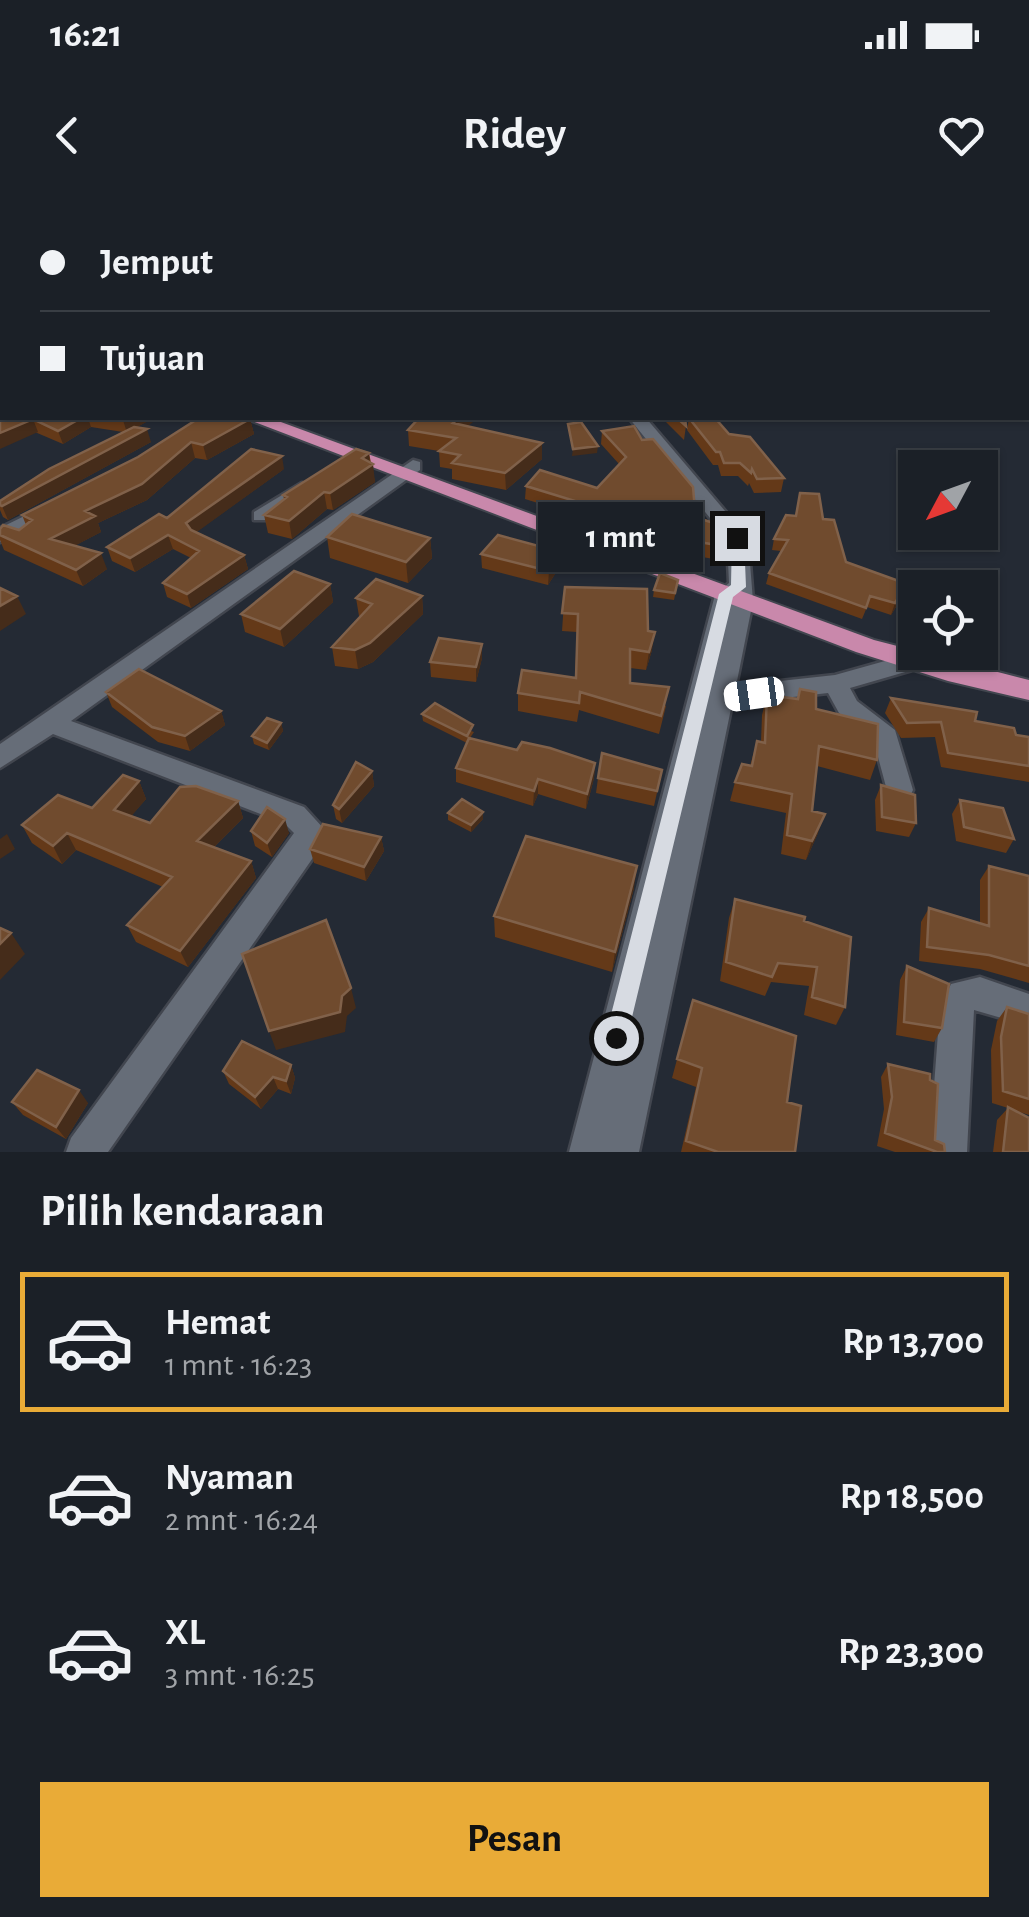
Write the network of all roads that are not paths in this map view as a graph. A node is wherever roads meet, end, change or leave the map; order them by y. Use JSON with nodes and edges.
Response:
{"nodes":[{"id":1,"x":259,"y":420,"type":"edge"},
{"id":2,"x":283,"y":420,"type":"edge"},
{"id":3,"x":639,"y":420,"type":"edge"},
{"id":4,"x":356,"y":454,"type":"junction"},
{"id":5,"x":409,"y":469,"type":"junction"},
{"id":6,"x":67,"y":500,"type":"edge"},
{"id":7,"x":261,"y":516,"type":"edge"},
{"id":8,"x":0,"y":536,"type":"edge"},
{"id":9,"x":736,"y":594,"type":"junction"},
{"id":10,"x":898,"y":647,"type":"edge"},
{"id":11,"x":898,"y":661,"type":"edge"},
{"id":12,"x":967,"y":670,"type":"edge"},
{"id":13,"x":998,"y":670,"type":"edge"},
{"id":14,"x":1029,"y":676,"type":"edge"},
{"id":15,"x":836,"y":684,"type":"junction"},
{"id":16,"x":1029,"y":690,"type":"edge"},
{"id":17,"x":708,"y":698,"type":"junction"},
{"id":18,"x":47,"y":722,"type":"junction"},
{"id":19,"x":0,"y":758,"type":"edge"},
{"id":20,"x":899,"y":790,"type":"edge"},
{"id":21,"x":1029,"y":1010,"type":"edge"},
{"id":22,"x":85,"y":1152,"type":"edge"},
{"id":23,"x":588,"y":1152,"type":"edge"},
{"id":24,"x":620,"y":1152,"type":"edge"},
{"id":25,"x":948,"y":1152,"type":"edge"}],
"edges":[{"from":1,"to":4,"type":"highway"},
{"from":2,"to":5,"type":"highway"},
{"from":3,"to":9,"type":"street"},
{"from":4,"to":5,"type":"highway"},
{"from":4,"to":7,"type":"street"},
{"from":5,"to":9,"type":"highway"},
{"from":5,"to":18,"type":"street"},
{"from":6,"to":8,"type":"street"},
{"from":9,"to":10,"type":"highway"},
{"from":9,"to":17,"type":"street"},
{"from":11,"to":15,"type":"street"},
{"from":12,"to":16,"type":"highway"},
{"from":13,"to":14,"type":"highway"},
{"from":15,"to":17,"type":"street"},
{"from":15,"to":20,"type":"street"},
{"from":17,"to":23,"type":"street"},
{"from":17,"to":24,"type":"street"},
{"from":18,"to":19,"type":"street"},
{"from":18,"to":22,"type":"street"},
{"from":21,"to":25,"type":"street"}]}
